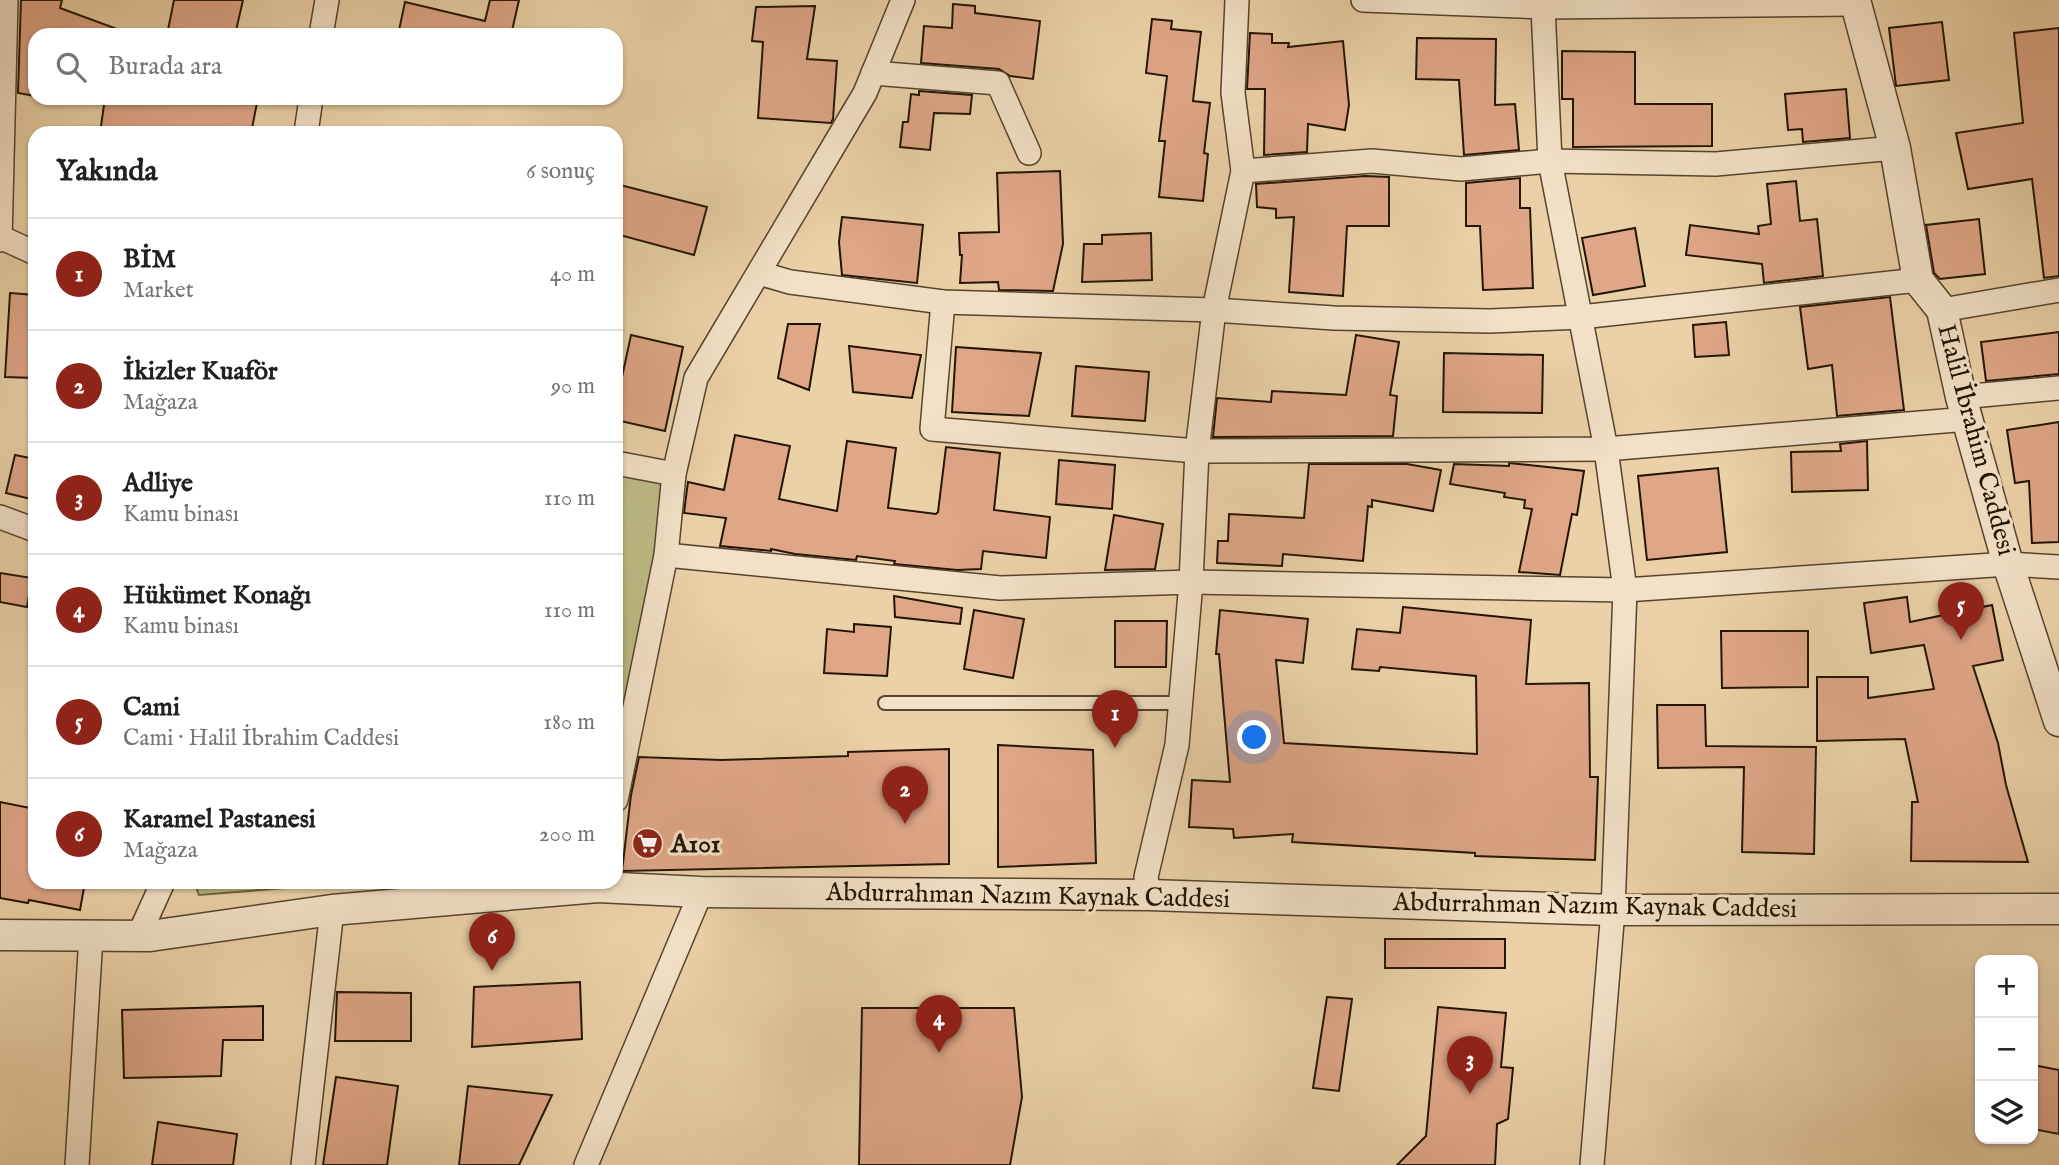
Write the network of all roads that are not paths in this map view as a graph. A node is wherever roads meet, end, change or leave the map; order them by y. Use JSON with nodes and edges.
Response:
{"nodes":[{"id":1,"x":6,"y":0,"type":"edge"},
{"id":2,"x":327,"y":0,"type":"edge"},
{"id":3,"x":903,"y":0,"type":"edge"},
{"id":4,"x":1237,"y":0,"type":"edge"},
{"id":5,"x":1363,"y":0,"type":"edge"},
{"id":6,"x":1855,"y":2,"type":"edge"},
{"id":7,"x":1543,"y":7,"type":"junction"},
{"id":8,"x":322,"y":28,"type":"edge"},
{"id":9,"x":873,"y":72,"type":"junction"},
{"id":10,"x":310,"y":105,"type":"edge"},
{"id":11,"x":307,"y":126,"type":"edge"},
{"id":12,"x":1895,"y":148,"type":"junction"},
{"id":13,"x":1029,"y":153,"type":"dead end"},
{"id":14,"x":1550,"y":161,"type":"junction"},
{"id":15,"x":1244,"y":171,"type":"junction"},
{"id":16,"x":0,"y":239,"type":"edge"},
{"id":17,"x":28,"y":250,"type":"edge"},
{"id":18,"x":759,"y":273,"type":"junction"},
{"id":19,"x":1918,"y":280,"type":"junction"},
{"id":20,"x":2059,"y":290,"type":"edge"},
{"id":21,"x":943,"y":302,"type":"junction"},
{"id":22,"x":1214,"y":310,"type":"junction"},
{"id":23,"x":1942,"y":310,"type":"junction"},
{"id":24,"x":1581,"y":317,"type":"junction"},
{"id":25,"x":2059,"y":388,"type":"edge"},
{"id":26,"x":1964,"y":408,"type":"junction"},
{"id":27,"x":1606,"y":449,"type":"junction"},
{"id":28,"x":1197,"y":451,"type":"junction"},
{"id":29,"x":623,"y":464,"type":"edge"},
{"id":30,"x":674,"y":474,"type":"junction"},
{"id":31,"x":0,"y":517,"type":"edge"},
{"id":32,"x":28,"y":527,"type":"edge"},
{"id":33,"x":666,"y":555,"type":"junction"},
{"id":34,"x":2008,"y":564,"type":"junction"},
{"id":35,"x":2059,"y":566,"type":"edge"},
{"id":36,"x":1191,"y":582,"type":"junction"},
{"id":37,"x":1625,"y":590,"type":"junction"},
{"id":38,"x":885,"y":703,"type":"dead end"},
{"id":39,"x":1180,"y":703,"type":"junction"},
{"id":40,"x":2059,"y":721,"type":"edge"},
{"id":41,"x":623,"y":766,"type":"edge"},
{"id":42,"x":623,"y":886,"type":"edge"},
{"id":43,"x":160,"y":889,"type":"edge"},
{"id":44,"x":548,"y":889,"type":"edge"},
{"id":45,"x":701,"y":892,"type":"junction"},
{"id":46,"x":1149,"y":895,"type":"junction"},
{"id":47,"x":2059,"y":909,"type":"edge"},
{"id":48,"x":332,"y":910,"type":"junction"},
{"id":49,"x":1613,"y":910,"type":"junction"},
{"id":50,"x":0,"y":935,"type":"edge"},
{"id":51,"x":91,"y":936,"type":"junction"},
{"id":52,"x":138,"y":937,"type":"junction"},
{"id":53,"x":77,"y":1165,"type":"edge"},
{"id":54,"x":303,"y":1165,"type":"edge"},
{"id":55,"x":586,"y":1165,"type":"edge"},
{"id":56,"x":1592,"y":1165,"type":"edge"}],
"edges":[{"from":1,"to":16,"type":"street"},
{"from":2,"to":8,"type":"street"},
{"from":3,"to":9,"type":"street"},
{"from":4,"to":15,"type":"street"},
{"from":5,"to":7,"type":"street"},
{"from":6,"to":7,"type":"street"},
{"from":6,"to":12,"type":"street","name":"Halil İbrahim Caddesi"},
{"from":7,"to":14,"type":"street"},
{"from":9,"to":13,"type":"street"},
{"from":9,"to":18,"type":"street"},
{"from":10,"to":11,"type":"street"},
{"from":12,"to":14,"type":"street"},
{"from":12,"to":19,"type":"street","name":"Halil İbrahim Caddesi"},
{"from":14,"to":15,"type":"street"},
{"from":14,"to":24,"type":"street"},
{"from":15,"to":22,"type":"street"},
{"from":16,"to":17,"type":"street"},
{"from":18,"to":21,"type":"street"},
{"from":18,"to":30,"type":"street"},
{"from":19,"to":23,"type":"street","name":"Halil İbrahim Caddesi"},
{"from":19,"to":24,"type":"street"},
{"from":20,"to":23,"type":"street"},
{"from":21,"to":22,"type":"street"},
{"from":21,"to":28,"type":"street"},
{"from":22,"to":24,"type":"street"},
{"from":22,"to":28,"type":"street"},
{"from":23,"to":26,"type":"street","name":"Halil İbrahim Caddesi"},
{"from":24,"to":27,"type":"street"},
{"from":25,"to":26,"type":"street"},
{"from":26,"to":27,"type":"street"},
{"from":26,"to":34,"type":"street","name":"Halil İbrahim Caddesi"},
{"from":27,"to":28,"type":"street"},
{"from":27,"to":37,"type":"street"},
{"from":28,"to":36,"type":"street"},
{"from":29,"to":30,"type":"street"},
{"from":30,"to":33,"type":"street"},
{"from":31,"to":32,"type":"street"},
{"from":33,"to":36,"type":"street"},
{"from":33,"to":41,"type":"street"},
{"from":34,"to":35,"type":"street"},
{"from":34,"to":37,"type":"street"},
{"from":34,"to":40,"type":"street","name":"Halil İbrahim Caddesi"},
{"from":36,"to":37,"type":"street"},
{"from":36,"to":39,"type":"street"},
{"from":37,"to":49,"type":"street"},
{"from":38,"to":39,"type":"lane"},
{"from":39,"to":46,"type":"street"},
{"from":42,"to":45,"type":"street","name":"Abdurrahman Nazım Kaynak Caddesi"},
{"from":43,"to":52,"type":"street"},
{"from":44,"to":48,"type":"street","name":"Abdurrahman Nazım Kaynak Caddesi"},
{"from":45,"to":46,"type":"street","name":"Abdurrahman Nazım Kaynak Caddesi"},
{"from":45,"to":55,"type":"street"},
{"from":46,"to":49,"type":"street","name":"Abdurrahman Nazım Kaynak Caddesi"},
{"from":47,"to":49,"type":"street","name":"Abdurrahman Nazım Kaynak Caddesi"},
{"from":48,"to":52,"type":"street","name":"Abdurrahman Nazım Kaynak Caddesi"},
{"from":48,"to":54,"type":"street"},
{"from":49,"to":56,"type":"street"},
{"from":50,"to":51,"type":"street","name":"Abdurrahman Nazım Kaynak Caddesi"},
{"from":51,"to":52,"type":"street","name":"Abdurrahman Nazım Kaynak Caddesi"},
{"from":51,"to":53,"type":"street"}]}
